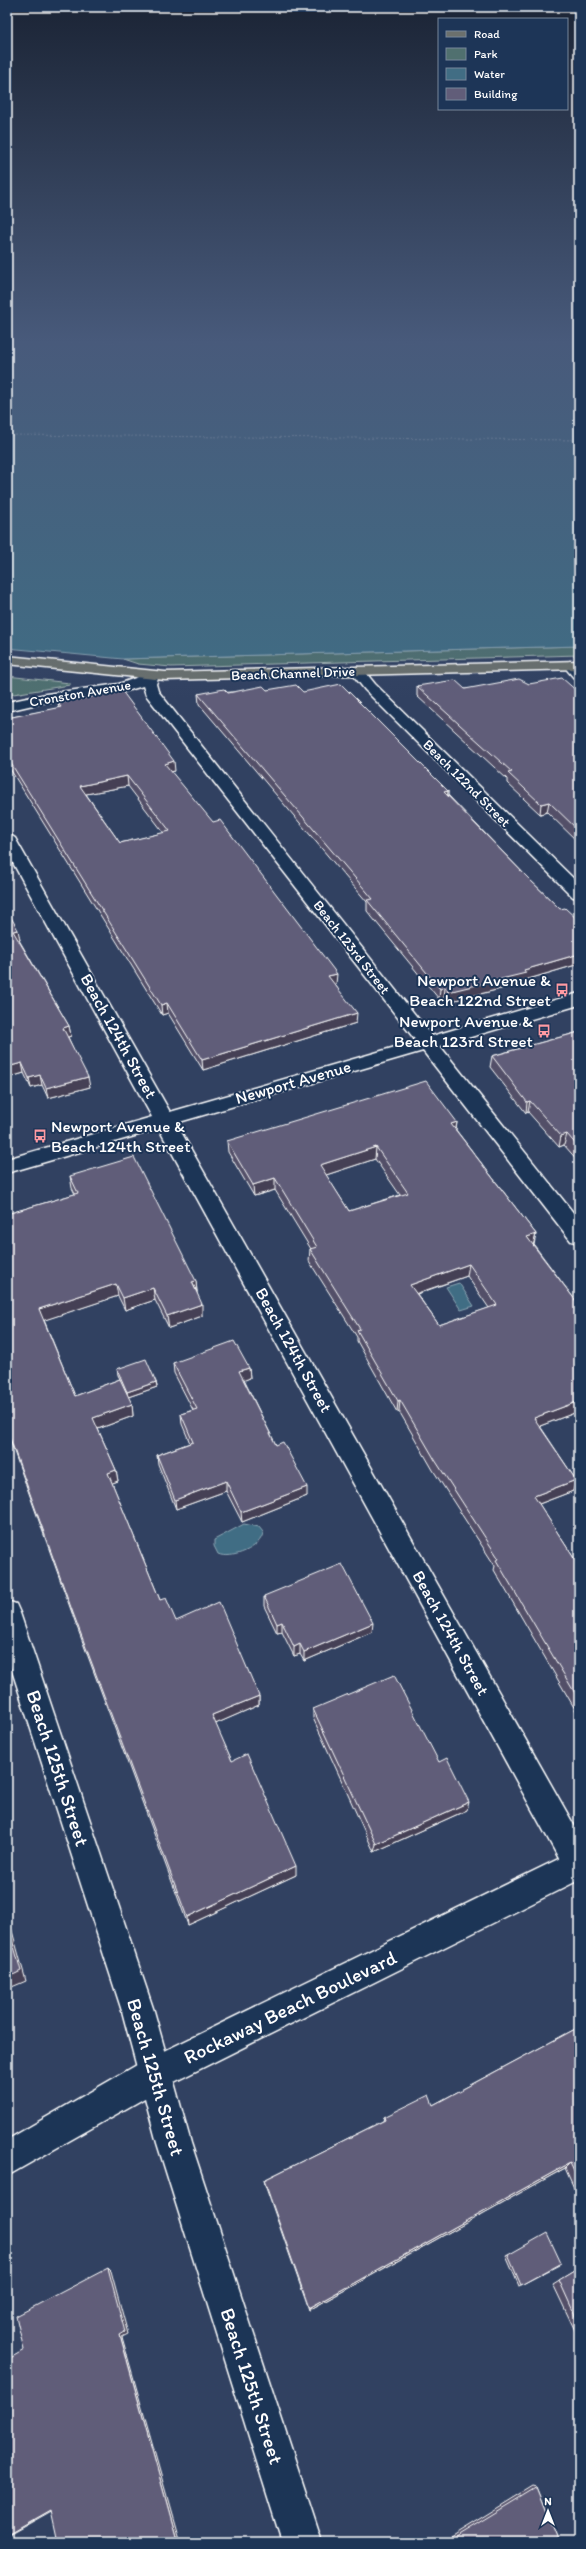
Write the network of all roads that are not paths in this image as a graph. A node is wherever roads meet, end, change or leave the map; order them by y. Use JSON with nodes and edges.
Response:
{"nodes":[{"id":1,"x":7,"y":660,"type":"edge"},
{"id":2,"x":576,"y":668,"type":"edge"},
{"id":3,"x":357,"y":671,"type":"junction"},
{"id":4,"x":152,"y":676,"type":"junction"},
{"id":5,"x":7,"y":707,"type":"edge"},
{"id":6,"x":7,"y":838,"type":"edge"},
{"id":7,"x":579,"y":893,"type":"edge"},
{"id":8,"x":579,"y":999,"type":"edge"},
{"id":9,"x":428,"y":1043,"type":"junction"},
{"id":10,"x":166,"y":1120,"type":"junction"},
{"id":11,"x":7,"y":1166,"type":"edge"},
{"id":12,"x":579,"y":1235,"type":"edge"},
{"id":13,"x":7,"y":1613,"type":"edge"},
{"id":14,"x":579,"y":1864,"type":"edge"},
{"id":15,"x":154,"y":2074,"type":"junction"},
{"id":16,"x":7,"y":2159,"type":"edge"},
{"id":17,"x":302,"y":2542,"type":"edge"}],
"edges":[{"from":1,"to":4,"type":"main road","name":"Beach Channel Drive"},
{"from":2,"to":3,"type":"main road","name":"Beach Channel Drive"},
{"from":3,"to":4,"type":"main road","name":"Beach Channel Drive"},
{"from":3,"to":7,"type":"street","name":"Beach 122nd Street"},
{"from":4,"to":5,"type":"street","name":"Cronston Avenue"},
{"from":4,"to":9,"type":"street","name":"Beach 123rd Street"},
{"from":6,"to":10,"type":"street","name":"Beach 124th Street"},
{"from":8,"to":9,"type":"street","name":"Newport Avenue"},
{"from":9,"to":10,"type":"street","name":"Newport Avenue"},
{"from":9,"to":12,"type":"street","name":"Beach 123rd Street"},
{"from":10,"to":11,"type":"street","name":"Newport Avenue"},
{"from":10,"to":14,"type":"street","name":"Beach 124th Street"},
{"from":13,"to":15,"type":"street","name":"Beach 125th Street"},
{"from":14,"to":15,"type":"street","name":"Rockaway Beach Boulevard"},
{"from":15,"to":16,"type":"street","name":"Rockaway Beach Boulevard"},
{"from":15,"to":17,"type":"street","name":"Beach 125th Street"}]}
